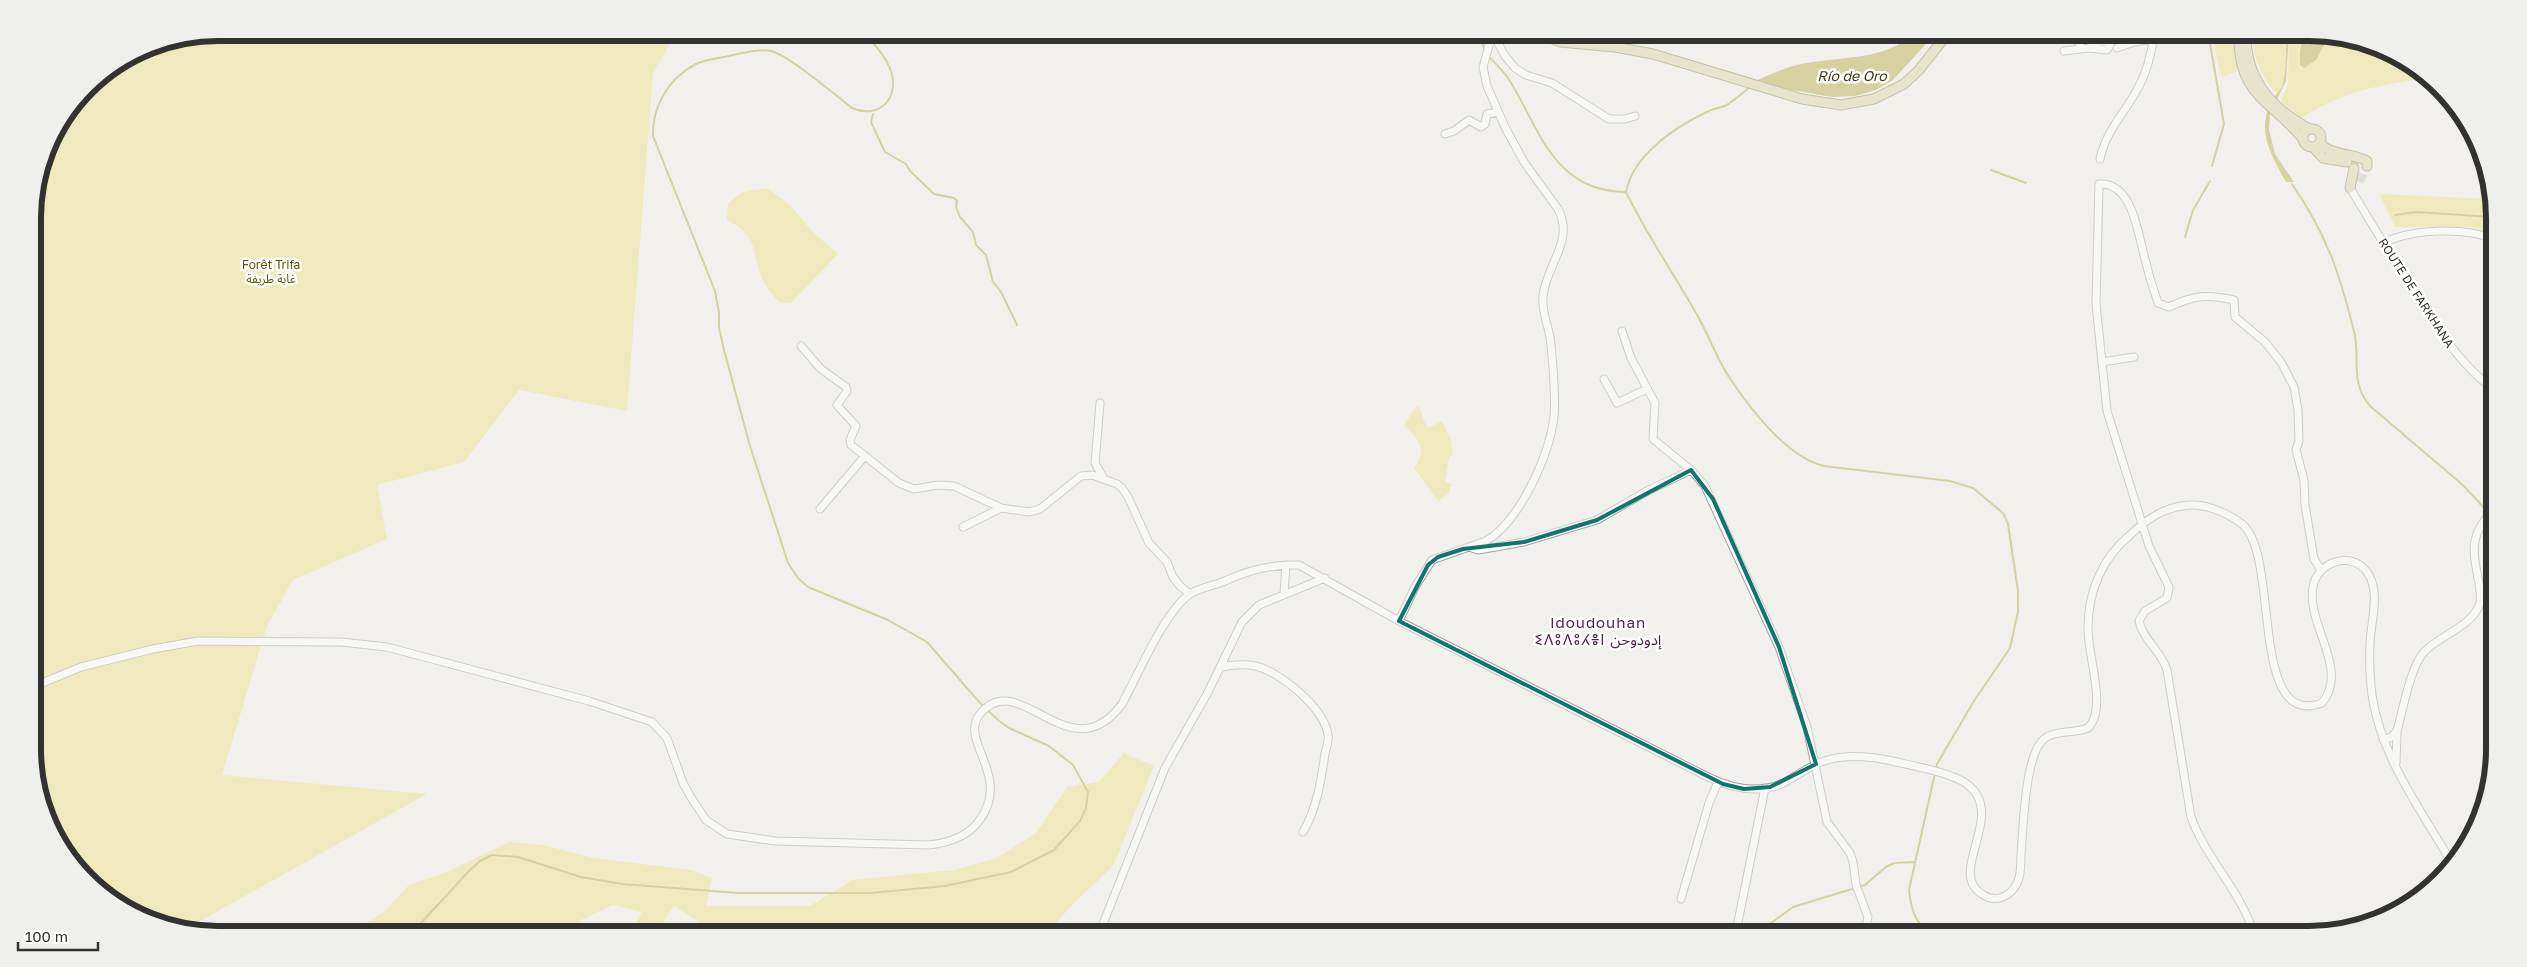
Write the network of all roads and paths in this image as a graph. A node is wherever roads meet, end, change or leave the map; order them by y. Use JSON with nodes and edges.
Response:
{"nodes":[{"id":1,"x":1491,"y":41,"type":"edge"},
{"id":2,"x":1497,"y":41,"type":"edge"},
{"id":3,"x":1558,"y":41,"type":"edge"},
{"id":4,"x":1570,"y":41,"type":"edge"},
{"id":5,"x":1942,"y":41,"type":"edge"},
{"id":6,"x":2080,"y":41,"type":"edge"},
{"id":7,"x":2110,"y":41,"type":"edge"},
{"id":8,"x":2137,"y":41,"type":"edge"},
{"id":9,"x":2153,"y":41,"type":"edge"},
{"id":10,"x":2239,"y":41,"type":"edge"},
{"id":11,"x":2247,"y":41,"type":"edge"},
{"id":12,"x":1574,"y":43,"type":"junction"},
{"id":13,"x":2117,"y":48,"type":"dead end"},
{"id":14,"x":2085,"y":49,"type":"junction"},
{"id":15,"x":2064,"y":51,"type":"dead end"},
{"id":16,"x":2264,"y":98,"type":"junction"},
{"id":17,"x":2277,"y":110,"type":"junction"},
{"id":18,"x":1498,"y":112,"type":"junction"},
{"id":19,"x":1635,"y":116,"type":"dead end"},
{"id":20,"x":2310,"y":129,"type":"junction"},
{"id":21,"x":1445,"y":134,"type":"dead end"},
{"id":22,"x":2303,"y":139,"type":"junction"},
{"id":23,"x":2316,"y":145,"type":"junction"},
{"id":24,"x":2100,"y":159,"type":"dead end"},
{"id":25,"x":2348,"y":161,"type":"junction"},
{"id":26,"x":2367,"y":166,"type":"dead end"},
{"id":27,"x":2359,"y":182,"type":"tunnel mouth"},
{"id":28,"x":2351,"y":190,"type":"junction"},
{"id":29,"x":2486,"y":238,"type":"edge"},
{"id":30,"x":2383,"y":244,"type":"junction"},
{"id":31,"x":1622,"y":331,"type":"dead end"},
{"id":32,"x":802,"y":346,"type":"dead end"},
{"id":33,"x":2134,"y":357,"type":"dead end"},
{"id":34,"x":2102,"y":362,"type":"junction"},
{"id":35,"x":1604,"y":379,"type":"dead end"},
{"id":36,"x":2486,"y":383,"type":"edge"},
{"id":37,"x":1647,"y":389,"type":"junction"},
{"id":38,"x":1100,"y":403,"type":"dead end"},
{"id":39,"x":864,"y":457,"type":"junction"},
{"id":40,"x":1691,"y":470,"type":"junction"},
{"id":41,"x":1104,"y":479,"type":"junction"},
{"id":42,"x":1001,"y":508,"type":"junction"},
{"id":43,"x":820,"y":509,"type":"dead end"},
{"id":44,"x":2486,"y":517,"type":"edge"},
{"id":45,"x":2142,"y":524,"type":"junction"},
{"id":46,"x":962,"y":527,"type":"dead end"},
{"id":47,"x":1472,"y":548,"type":"junction"},
{"id":48,"x":1286,"y":564,"type":"junction"},
{"id":49,"x":2321,"y":570,"type":"junction"},
{"id":50,"x":1326,"y":578,"type":"junction"},
{"id":51,"x":1190,"y":594,"type":"junction"},
{"id":52,"x":1284,"y":594,"type":"junction"},
{"id":53,"x":1399,"y":622,"type":"junction"},
{"id":54,"x":1221,"y":667,"type":"junction"},
{"id":55,"x":41,"y":684,"type":"edge"},
{"id":56,"x":2397,"y":731,"type":"junction"},
{"id":57,"x":2382,"y":739,"type":"junction"},
{"id":58,"x":1816,"y":764,"type":"junction"},
{"id":59,"x":2397,"y":768,"type":"junction"},
{"id":60,"x":1718,"y":782,"type":"junction"},
{"id":61,"x":1764,"y":788,"type":"junction"},
{"id":62,"x":1303,"y":832,"type":"dead end"},
{"id":63,"x":2449,"y":857,"type":"edge"},
{"id":64,"x":1681,"y":899,"type":"dead end"},
{"id":65,"x":1738,"y":922,"type":"dead end"},
{"id":66,"x":1102,"y":926,"type":"edge"},
{"id":67,"x":1866,"y":926,"type":"edge"},
{"id":68,"x":2251,"y":926,"type":"edge"}],
"edges":[{"from":1,"to":18,"type":"street"},
{"from":2,"to":19,"type":"street"},
{"from":3,"to":12,"type":"main road"},
{"from":4,"to":12,"type":"main road"},
{"from":5,"to":12,"type":"main road"},
{"from":6,"to":14,"type":"street"},
{"from":7,"to":14,"type":"street"},
{"from":8,"to":13,"type":"street"},
{"from":9,"to":24,"type":"street"},
{"from":10,"to":16,"type":"main road"},
{"from":11,"to":16,"type":"main road"},
{"from":14,"to":15,"type":"street"},
{"from":16,"to":17,"type":"main road"},
{"from":17,"to":20,"type":"main road"},
{"from":17,"to":22,"type":"main road"},
{"from":18,"to":21,"type":"street"},
{"from":18,"to":47,"type":"street"},
{"from":20,"to":22,"type":"main road"},
{"from":20,"to":23,"type":"main road"},
{"from":22,"to":23,"type":"main road"},
{"from":23,"to":25,"type":"main road"},
{"from":25,"to":26,"type":"main road"},
{"from":25,"to":28,"type":"main road"},
{"from":27,"to":28,"type":"main road"},
{"from":28,"to":30,"type":"street","name":"ROUTE DE FARKHANA"},
{"from":29,"to":30,"type":"street"},
{"from":30,"to":36,"type":"street","name":"ROUTE DE FARKHANA"},
{"from":31,"to":37,"type":"street"},
{"from":32,"to":39,"type":"street"},
{"from":33,"to":34,"type":"street"},
{"from":34,"to":45,"type":"street"},
{"from":34,"to":49,"type":"street"},
{"from":35,"to":37,"type":"street"},
{"from":37,"to":40,"type":"street"},
{"from":38,"to":41,"type":"street"},
{"from":39,"to":42,"type":"street"},
{"from":39,"to":43,"type":"street"},
{"from":40,"to":47,"type":"street"},
{"from":40,"to":58,"type":"street"},
{"from":41,"to":42,"type":"street"},
{"from":41,"to":51,"type":"street"},
{"from":42,"to":46,"type":"street"},
{"from":44,"to":56,"type":"street"},
{"from":45,"to":49,"type":"street"},
{"from":45,"to":58,"type":"street"},
{"from":45,"to":68,"type":"street"},
{"from":47,"to":53,"type":"street"},
{"from":48,"to":50,"type":"street"},
{"from":48,"to":51,"type":"street"},
{"from":48,"to":52,"type":"street"},
{"from":49,"to":57,"type":"street"},
{"from":50,"to":52,"type":"street"},
{"from":50,"to":53,"type":"street"},
{"from":51,"to":55,"type":"street"},
{"from":52,"to":54,"type":"street"},
{"from":53,"to":60,"type":"street"},
{"from":54,"to":62,"type":"street"},
{"from":54,"to":66,"type":"street"},
{"from":56,"to":57,"type":"street"},
{"from":56,"to":59,"type":"street"},
{"from":57,"to":59,"type":"street"},
{"from":58,"to":61,"type":"street"},
{"from":58,"to":67,"type":"street"},
{"from":59,"to":63,"type":"street"},
{"from":60,"to":61,"type":"street"},
{"from":60,"to":64,"type":"street"},
{"from":61,"to":65,"type":"street"}]}
